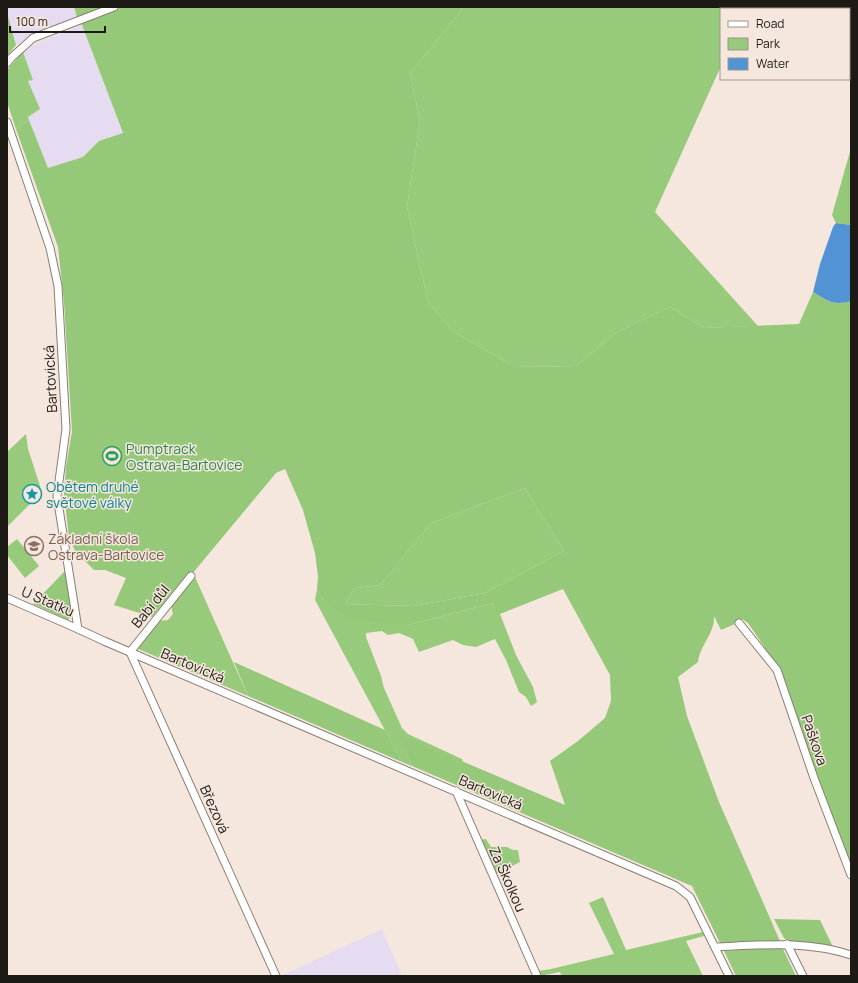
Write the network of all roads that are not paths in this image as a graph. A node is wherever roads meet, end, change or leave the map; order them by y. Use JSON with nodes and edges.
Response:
{"nodes":[{"id":1,"x":114,"y":7,"type":"edge"},
{"id":2,"x":7,"y":63,"type":"edge"},
{"id":3,"x":7,"y":122,"type":"edge"},
{"id":4,"x":191,"y":576,"type":"dead end"},
{"id":5,"x":7,"y":598,"type":"edge"},
{"id":6,"x":739,"y":623,"type":"dead end"},
{"id":7,"x":78,"y":629,"type":"junction"},
{"id":8,"x":130,"y":652,"type":"junction"},
{"id":9,"x":456,"y":791,"type":"junction"},
{"id":10,"x":851,"y":875,"type":"edge"},
{"id":11,"x":786,"y":944,"type":"junction"},
{"id":12,"x":716,"y":947,"type":"junction"},
{"id":13,"x":851,"y":955,"type":"edge"},
{"id":14,"x":276,"y":976,"type":"edge"},
{"id":15,"x":537,"y":976,"type":"edge"},
{"id":16,"x":729,"y":976,"type":"edge"},
{"id":17,"x":803,"y":976,"type":"edge"}],
"edges":[{"from":1,"to":2,"type":"street"},
{"from":3,"to":7,"type":"street","name":"Bartovická"},
{"from":4,"to":8,"type":"street","name":"Babí důl"},
{"from":5,"to":7,"type":"street","name":"U Statku"},
{"from":6,"to":10,"type":"street","name":"Paškova"},
{"from":7,"to":8,"type":"street","name":"Bartovická"},
{"from":8,"to":9,"type":"street","name":"Bartovická"},
{"from":8,"to":14,"type":"street","name":"Březová"},
{"from":9,"to":12,"type":"street","name":"Bartovická"},
{"from":9,"to":15,"type":"street","name":"Za Školkou"},
{"from":11,"to":12,"type":"street"},
{"from":11,"to":13,"type":"street"},
{"from":11,"to":17,"type":"street"},
{"from":12,"to":16,"type":"street","name":"Bartovická"}]}
